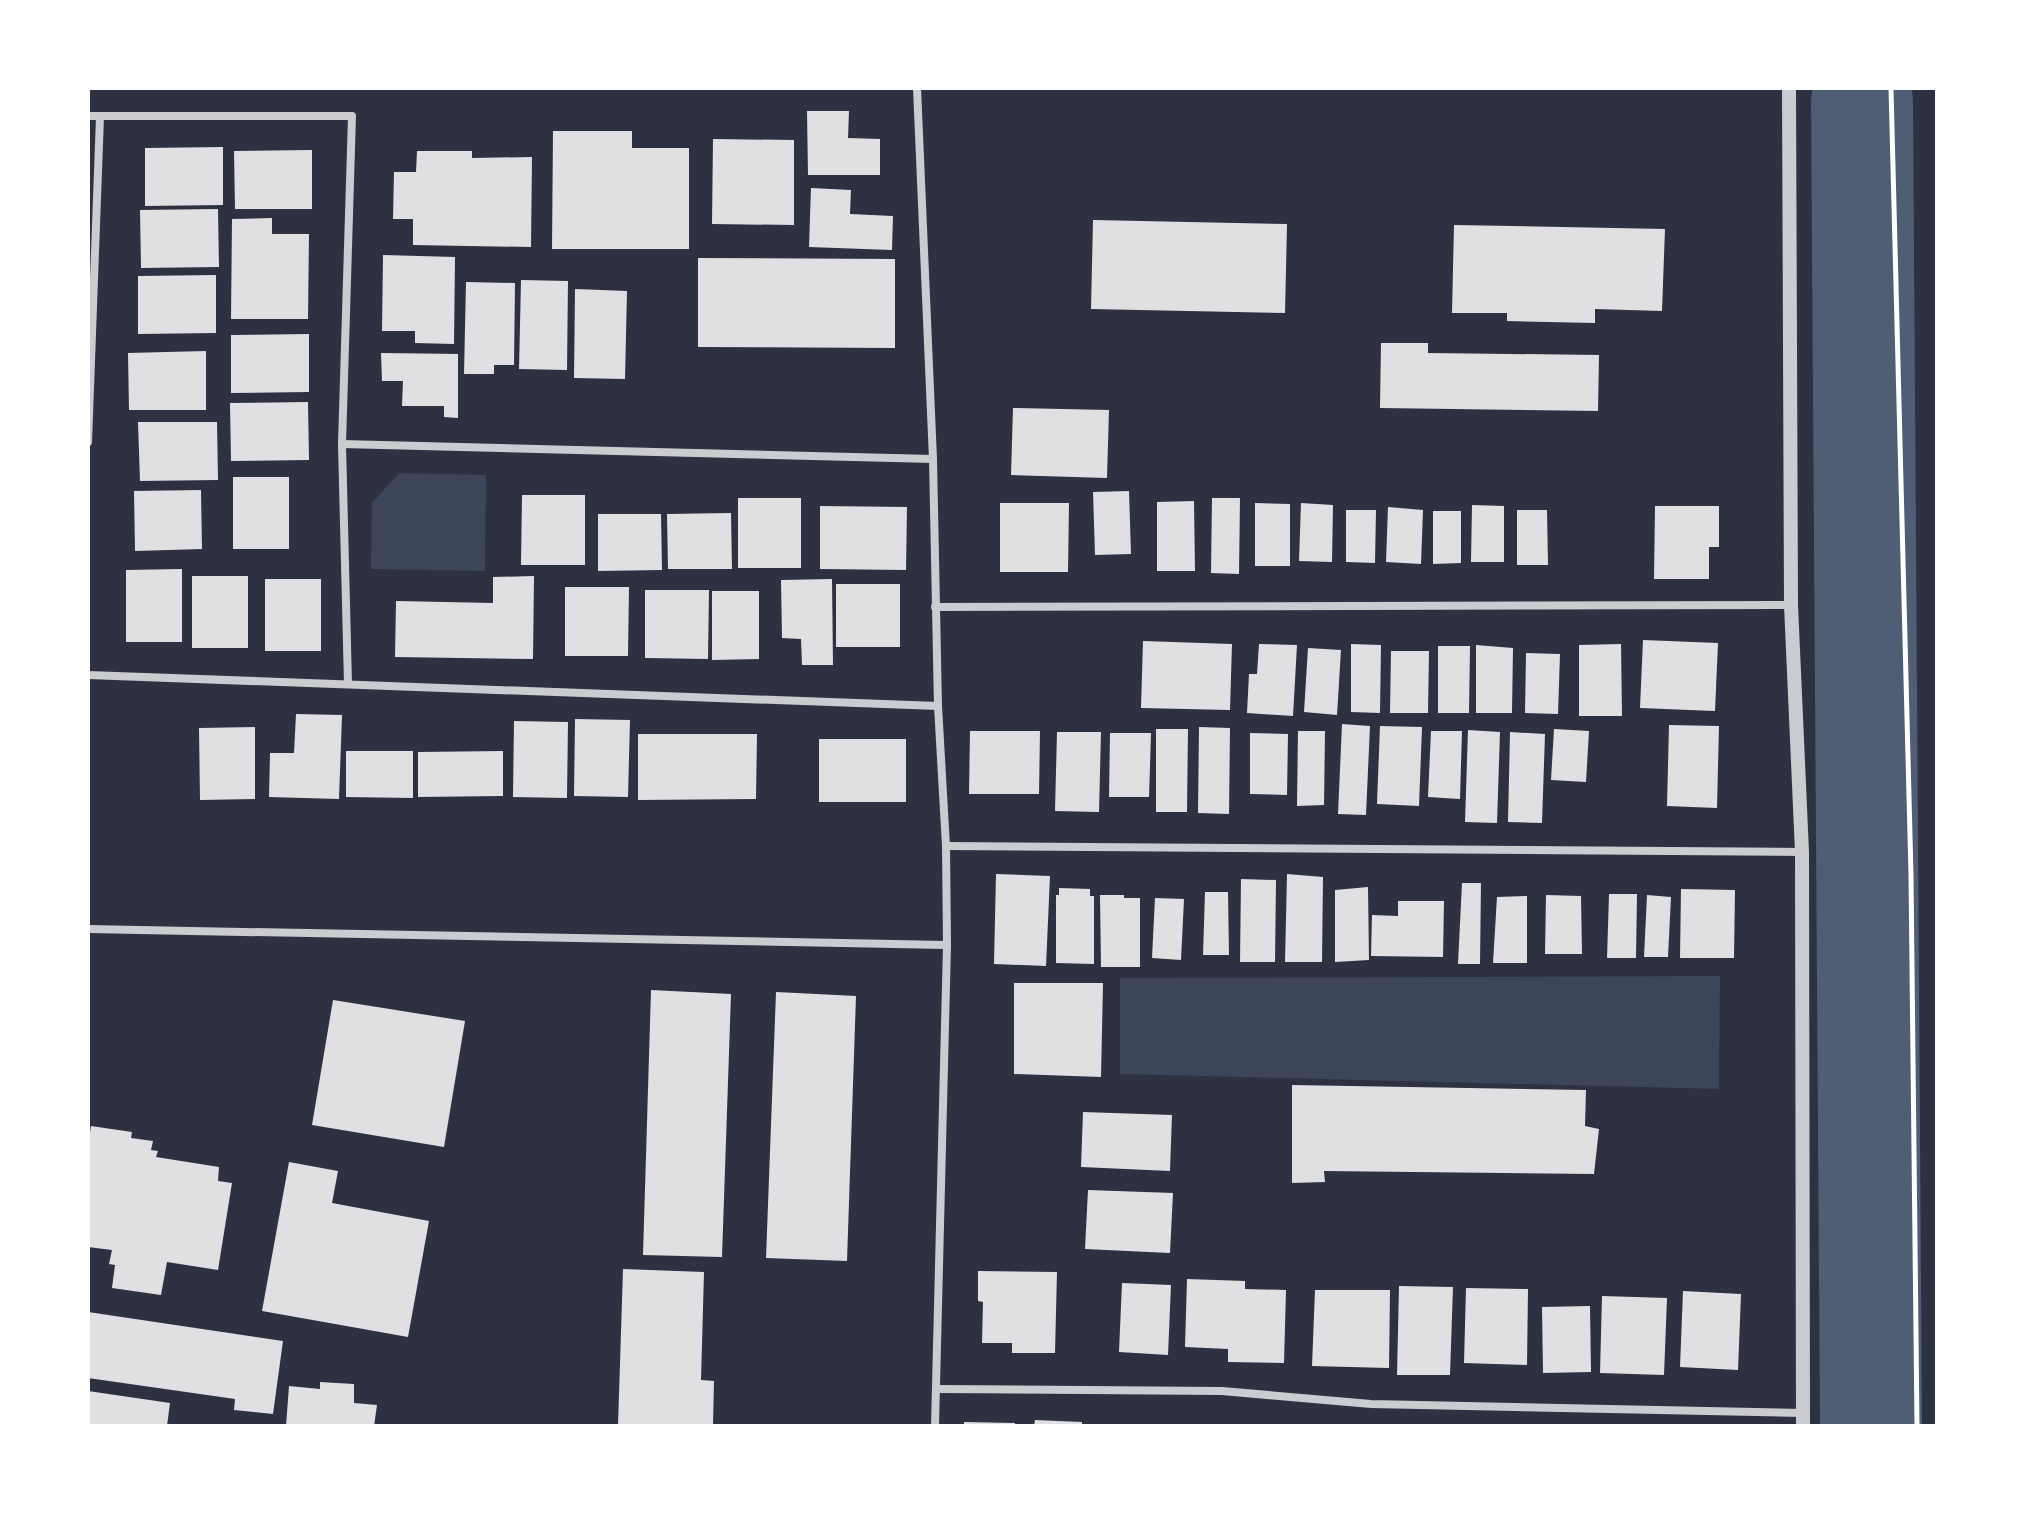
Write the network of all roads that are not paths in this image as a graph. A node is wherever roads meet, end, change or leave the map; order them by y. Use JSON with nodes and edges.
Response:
{"nodes":[{"id":1,"x":1789,"y":88,"type":"edge"},
{"id":2,"x":917,"y":90,"type":"edge"},
{"id":3,"x":88,"y":116,"type":"edge"},
{"id":4,"x":100,"y":117,"type":"junction"},
{"id":5,"x":88,"y":442,"type":"edge"},
{"id":6,"x":342,"y":444,"type":"junction"},
{"id":7,"x":933,"y":459,"type":"junction"},
{"id":8,"x":1791,"y":605,"type":"junction"},
{"id":9,"x":935,"y":607,"type":"junction"},
{"id":10,"x":88,"y":675,"type":"edge"},
{"id":11,"x":348,"y":684,"type":"junction"},
{"id":12,"x":938,"y":706,"type":"junction"},
{"id":13,"x":946,"y":846,"type":"junction"},
{"id":14,"x":1802,"y":852,"type":"junction"},
{"id":15,"x":88,"y":929,"type":"edge"},
{"id":16,"x":947,"y":945,"type":"junction"},
{"id":17,"x":937,"y":1389,"type":"junction"},
{"id":18,"x":1803,"y":1419,"type":"edge"},
{"id":19,"x":935,"y":1426,"type":"edge"}],
"edges":[{"from":1,"to":8,"type":"street"},
{"from":2,"to":7,"type":"street"},
{"from":3,"to":4,"type":"street"},
{"from":4,"to":5,"type":"street"},
{"from":4,"to":6,"type":"street"},
{"from":6,"to":7,"type":"street"},
{"from":6,"to":11,"type":"street"},
{"from":7,"to":9,"type":"street"},
{"from":8,"to":9,"type":"street"},
{"from":8,"to":14,"type":"street"},
{"from":9,"to":12,"type":"street"},
{"from":10,"to":11,"type":"street"},
{"from":11,"to":12,"type":"street"},
{"from":12,"to":13,"type":"street"},
{"from":13,"to":14,"type":"street"},
{"from":13,"to":16,"type":"street"},
{"from":14,"to":18,"type":"street"},
{"from":15,"to":16,"type":"street"},
{"from":16,"to":17,"type":"street"},
{"from":17,"to":18,"type":"street"},
{"from":17,"to":19,"type":"street"}]}
